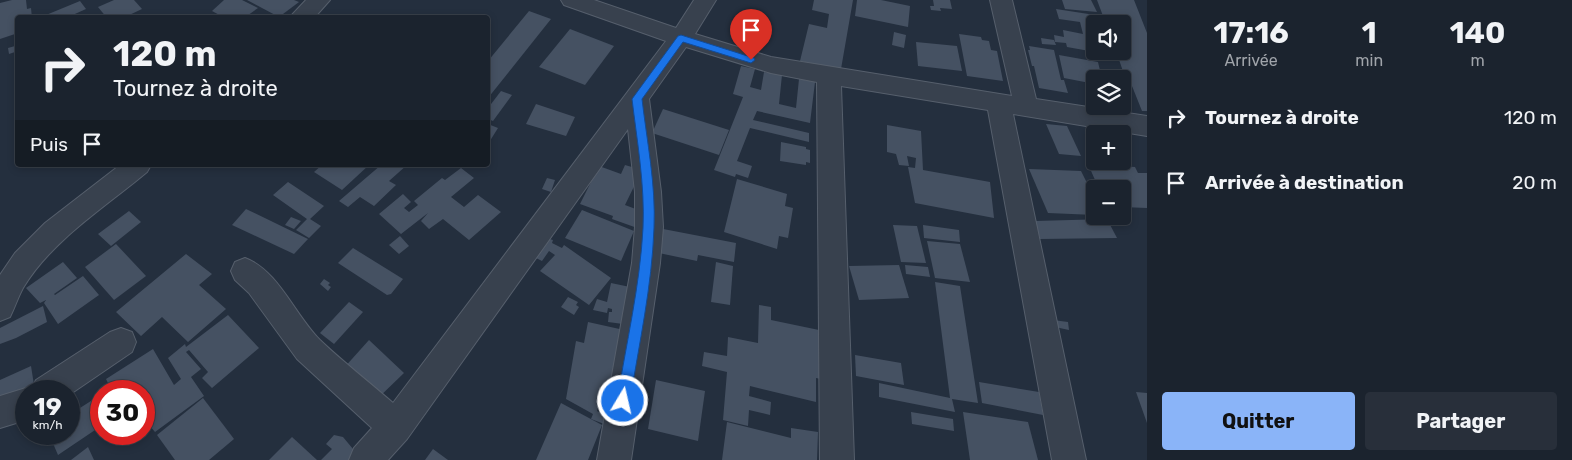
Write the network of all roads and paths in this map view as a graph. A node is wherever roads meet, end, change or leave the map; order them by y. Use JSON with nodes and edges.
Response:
{"nodes":[{"id":1,"x":319,"y":0,"type":"edge"},
{"id":2,"x":572,"y":0,"type":"edge"},
{"id":3,"x":704,"y":0,"type":"edge"},
{"id":4,"x":1001,"y":0,"type":"edge"},
{"id":5,"x":303,"y":15,"type":"edge"},
{"id":6,"x":681,"y":38,"type":"junction"},
{"id":7,"x":829,"y":76,"type":"junction"},
{"id":8,"x":637,"y":99,"type":"junction"},
{"id":9,"x":998,"y":101,"type":"junction"},
{"id":10,"x":1026,"y":106,"type":"junction"},
{"id":11,"x":1147,"y":126,"type":"edge"},
{"id":12,"x":135,"y":167,"type":"edge"},
{"id":13,"x":245,"y":271,"type":"dead end"},
{"id":14,"x":0,"y":307,"type":"edge"},
{"id":15,"x":121,"y":342,"type":"dead end"},
{"id":16,"x":64,"y":380,"type":"edge"},
{"id":17,"x":15,"y":407,"type":"edge"},
{"id":18,"x":0,"y":412,"type":"edge"},
{"id":19,"x":395,"y":427,"type":"junction"},
{"id":20,"x":366,"y":460,"type":"edge"},
{"id":21,"x":614,"y":460,"type":"edge"},
{"id":22,"x":837,"y":460,"type":"edge"},
{"id":23,"x":1069,"y":460,"type":"edge"}],
"edges":[{"from":1,"to":5,"type":"street"},
{"from":2,"to":6,"type":"street"},
{"from":3,"to":6,"type":"street"},
{"from":4,"to":10,"type":"street"},
{"from":6,"to":7,"type":"street"},
{"from":6,"to":8,"type":"street"},
{"from":7,"to":9,"type":"street"},
{"from":7,"to":22,"type":"street"},
{"from":8,"to":19,"type":"street"},
{"from":8,"to":21,"type":"street"},
{"from":9,"to":10,"type":"street"},
{"from":9,"to":23,"type":"street"},
{"from":10,"to":11,"type":"street"},
{"from":12,"to":14,"type":"street"},
{"from":13,"to":19,"type":"street"},
{"from":15,"to":16,"type":"street"},
{"from":17,"to":18,"type":"street"},
{"from":19,"to":20,"type":"street"}]}
